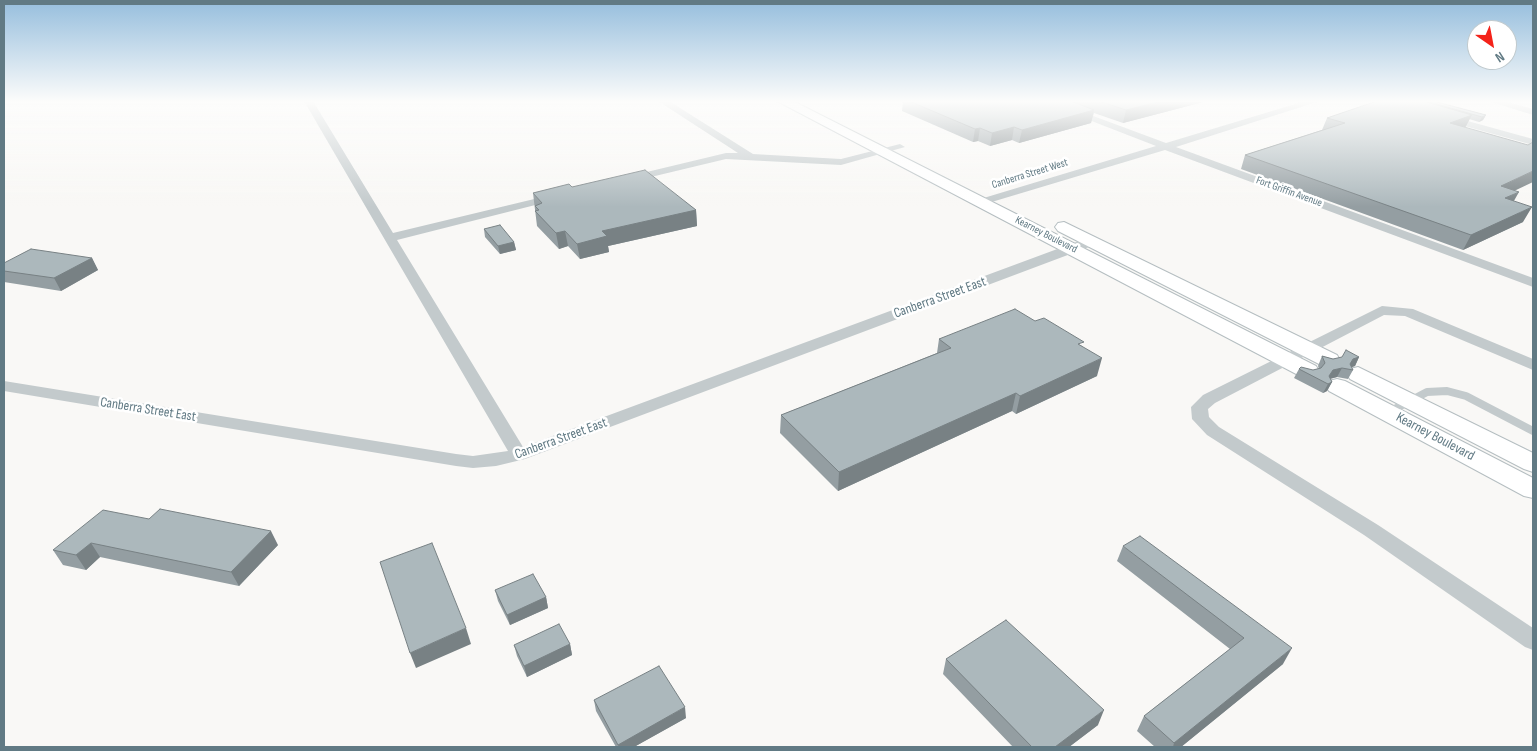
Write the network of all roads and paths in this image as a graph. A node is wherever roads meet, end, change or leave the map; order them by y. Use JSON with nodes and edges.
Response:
{"nodes":[{"id":1,"x":329,"y":136,"type":"edge"},
{"id":2,"x":718,"y":136,"type":"edge"},
{"id":3,"x":850,"y":136,"type":"edge"},
{"id":4,"x":878,"y":136,"type":"edge"},
{"id":5,"x":1138,"y":136,"type":"edge"},
{"id":6,"x":1198,"y":136,"type":"edge"},
{"id":7,"x":1511,"y":136,"type":"edge"},
{"id":8,"x":1533,"y":142,"type":"edge"},
{"id":9,"x":1165,"y":146,"type":"junction"},
{"id":10,"x":900,"y":147,"type":"junction"},
{"id":11,"x":881,"y":152,"type":"junction"},
{"id":12,"x":748,"y":155,"type":"junction"},
{"id":13,"x":618,"y":181,"type":"edge"},
{"id":14,"x":571,"y":193,"type":"edge"},
{"id":15,"x":1001,"y":196,"type":"junction"},
{"id":16,"x":981,"y":202,"type":"junction"},
{"id":17,"x":389,"y":238,"type":"junction"},
{"id":18,"x":1092,"y":241,"type":"junction"},
{"id":19,"x":1072,"y":249,"type":"junction"},
{"id":20,"x":1533,"y":283,"type":"edge"},
{"id":21,"x":1306,"y":348,"type":"junction"},
{"id":22,"x":1286,"y":360,"type":"junction"},
{"id":23,"x":1329,"y":360,"type":"edge"},
{"id":24,"x":1533,"y":365,"type":"edge"},
{"id":25,"x":1308,"y":371,"type":"edge"},
{"id":26,"x":4,"y":386,"type":"edge"},
{"id":27,"x":1410,"y":400,"type":"junction"},
{"id":28,"x":1388,"y":412,"type":"junction"},
{"id":29,"x":1533,"y":431,"type":"edge"},
{"id":30,"x":519,"y":455,"type":"junction"},
{"id":31,"x":1533,"y":463,"type":"edge"},
{"id":32,"x":1533,"y":489,"type":"edge"},
{"id":33,"x":1533,"y":640,"type":"edge"}],
"edges":[{"from":1,"to":17,"type":"street"},
{"from":2,"to":12,"type":"street"},
{"from":3,"to":11,"type":"street","name":"Kearney Boulevard"},
{"from":4,"to":10,"type":"street","name":"Kearney Boulevard"},
{"from":5,"to":9,"type":"street","name":"Fort Griffin Avenue"},
{"from":6,"to":9,"type":"street","name":"Canberra Street West"},
{"from":7,"to":8,"type":"street"},
{"from":9,"to":15,"type":"street","name":"Canberra Street West"},
{"from":9,"to":20,"type":"street","name":"Fort Griffin Avenue"},
{"from":10,"to":11,"type":"street"},
{"from":10,"to":15,"type":"street","name":"Kearney Boulevard"},
{"from":11,"to":12,"type":"street"},
{"from":11,"to":16,"type":"street","name":"Kearney Boulevard"},
{"from":12,"to":13,"type":"street"},
{"from":14,"to":17,"type":"street"},
{"from":15,"to":16,"type":"street","name":"Canberra Street West"},
{"from":15,"to":18,"type":"street","name":"Kearney Boulevard"},
{"from":16,"to":19,"type":"street","name":"Kearney Boulevard"},
{"from":17,"to":30,"type":"street"},
{"from":18,"to":19,"type":"street","name":"Canberra Street East"},
{"from":18,"to":21,"type":"street","name":"Kearney Boulevard"},
{"from":19,"to":22,"type":"street","name":"Kearney Boulevard"},
{"from":19,"to":30,"type":"street","name":"Canberra Street East"},
{"from":21,"to":22,"type":"street"},
{"from":21,"to":23,"type":"street","name":"Kearney Boulevard"},
{"from":21,"to":24,"type":"street"},
{"from":22,"to":25,"type":"street","name":"Kearney Boulevard"},
{"from":22,"to":33,"type":"street"},
{"from":26,"to":30,"type":"street","name":"Canberra Street East"},
{"from":27,"to":28,"type":"lane"},
{"from":27,"to":28,"type":"street","name":"Kearney Boulevard"},
{"from":27,"to":29,"type":"lane"},
{"from":27,"to":31,"type":"street","name":"Kearney Boulevard"},
{"from":28,"to":32,"type":"street","name":"Kearney Boulevard"}]}
